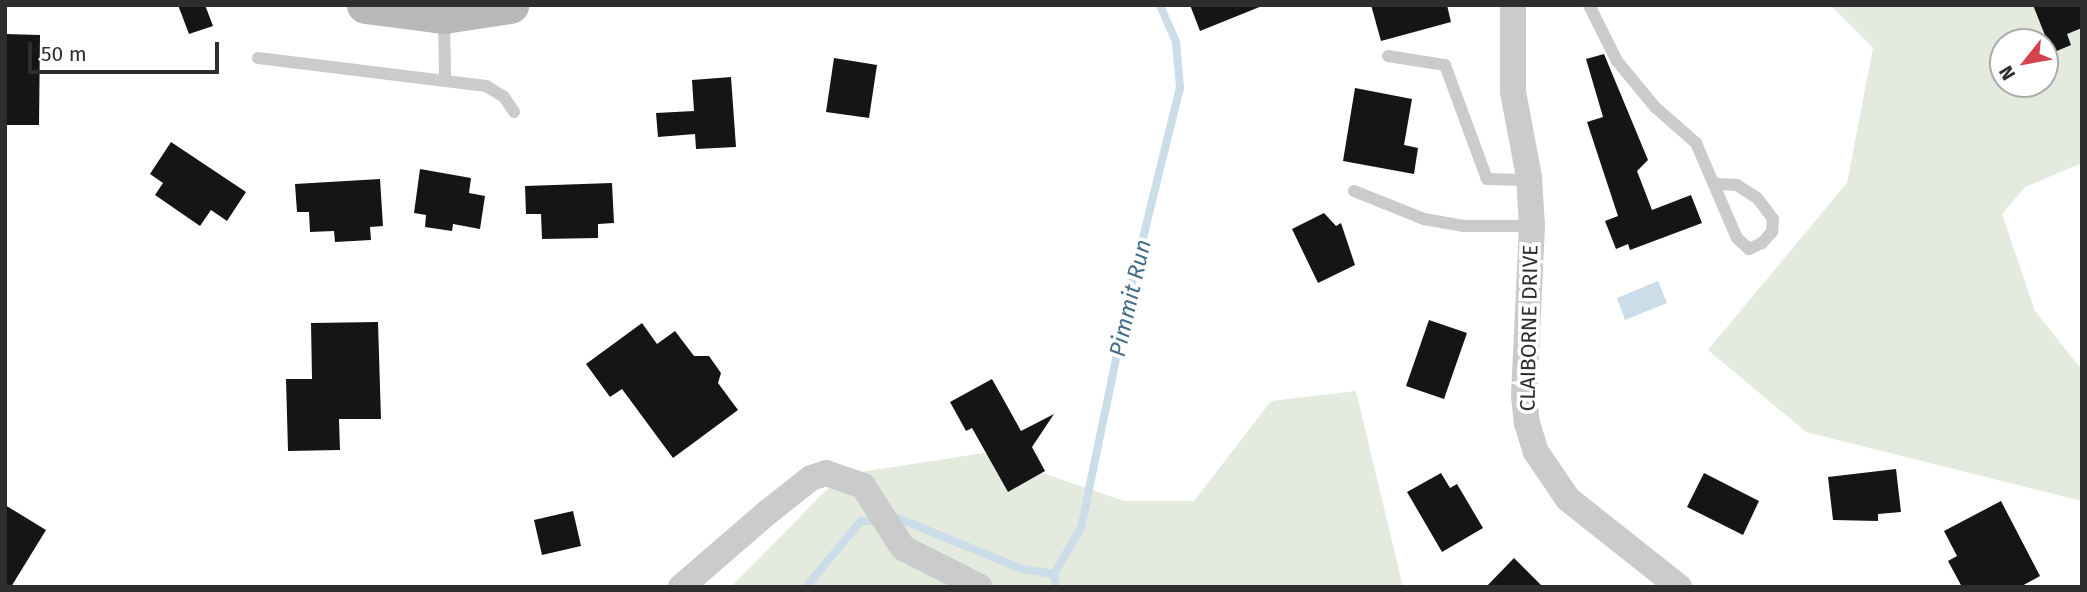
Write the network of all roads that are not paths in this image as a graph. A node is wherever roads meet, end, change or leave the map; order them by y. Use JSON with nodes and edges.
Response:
{"nodes":[{"id":1,"x":365,"y":5,"type":"edge"},
{"id":2,"x":510,"y":5,"type":"edge"},
{"id":3,"x":1513,"y":5,"type":"edge"},
{"id":4,"x":1589,"y":5,"type":"edge"},
{"id":5,"x":444,"y":15,"type":"junction"},
{"id":6,"x":1388,"y":56,"type":"dead end"},
{"id":7,"x":258,"y":58,"type":"dead end"},
{"id":8,"x":445,"y":77,"type":"junction"},
{"id":9,"x":514,"y":112,"type":"dead end"},
{"id":10,"x":1529,"y":180,"type":"junction"},
{"id":11,"x":1715,"y":184,"type":"junction"},
{"id":12,"x":1354,"y":191,"type":"dead end"},
{"id":13,"x":1532,"y":226,"type":"junction"},
{"id":14,"x":681,"y":587,"type":"edge"},
{"id":15,"x":980,"y":587,"type":"edge"},
{"id":16,"x":1679,"y":587,"type":"edge"}],
"edges":[{"from":1,"to":5,"type":"main road"},
{"from":2,"to":5,"type":"main road"},
{"from":3,"to":10,"type":"street","name":"CLAIBORNE DRIVE"},
{"from":4,"to":11,"type":"lane"},
{"from":5,"to":8,"type":"lane"},
{"from":6,"to":10,"type":"lane"},
{"from":7,"to":8,"type":"lane"},
{"from":8,"to":9,"type":"lane"},
{"from":10,"to":13,"type":"street","name":"CLAIBORNE DRIVE"},
{"from":11,"to":11,"type":"lane"},
{"from":12,"to":13,"type":"lane"},
{"from":13,"to":16,"type":"street","name":"CLAIBORNE DRIVE"},
{"from":14,"to":15,"type":"street"}]}
